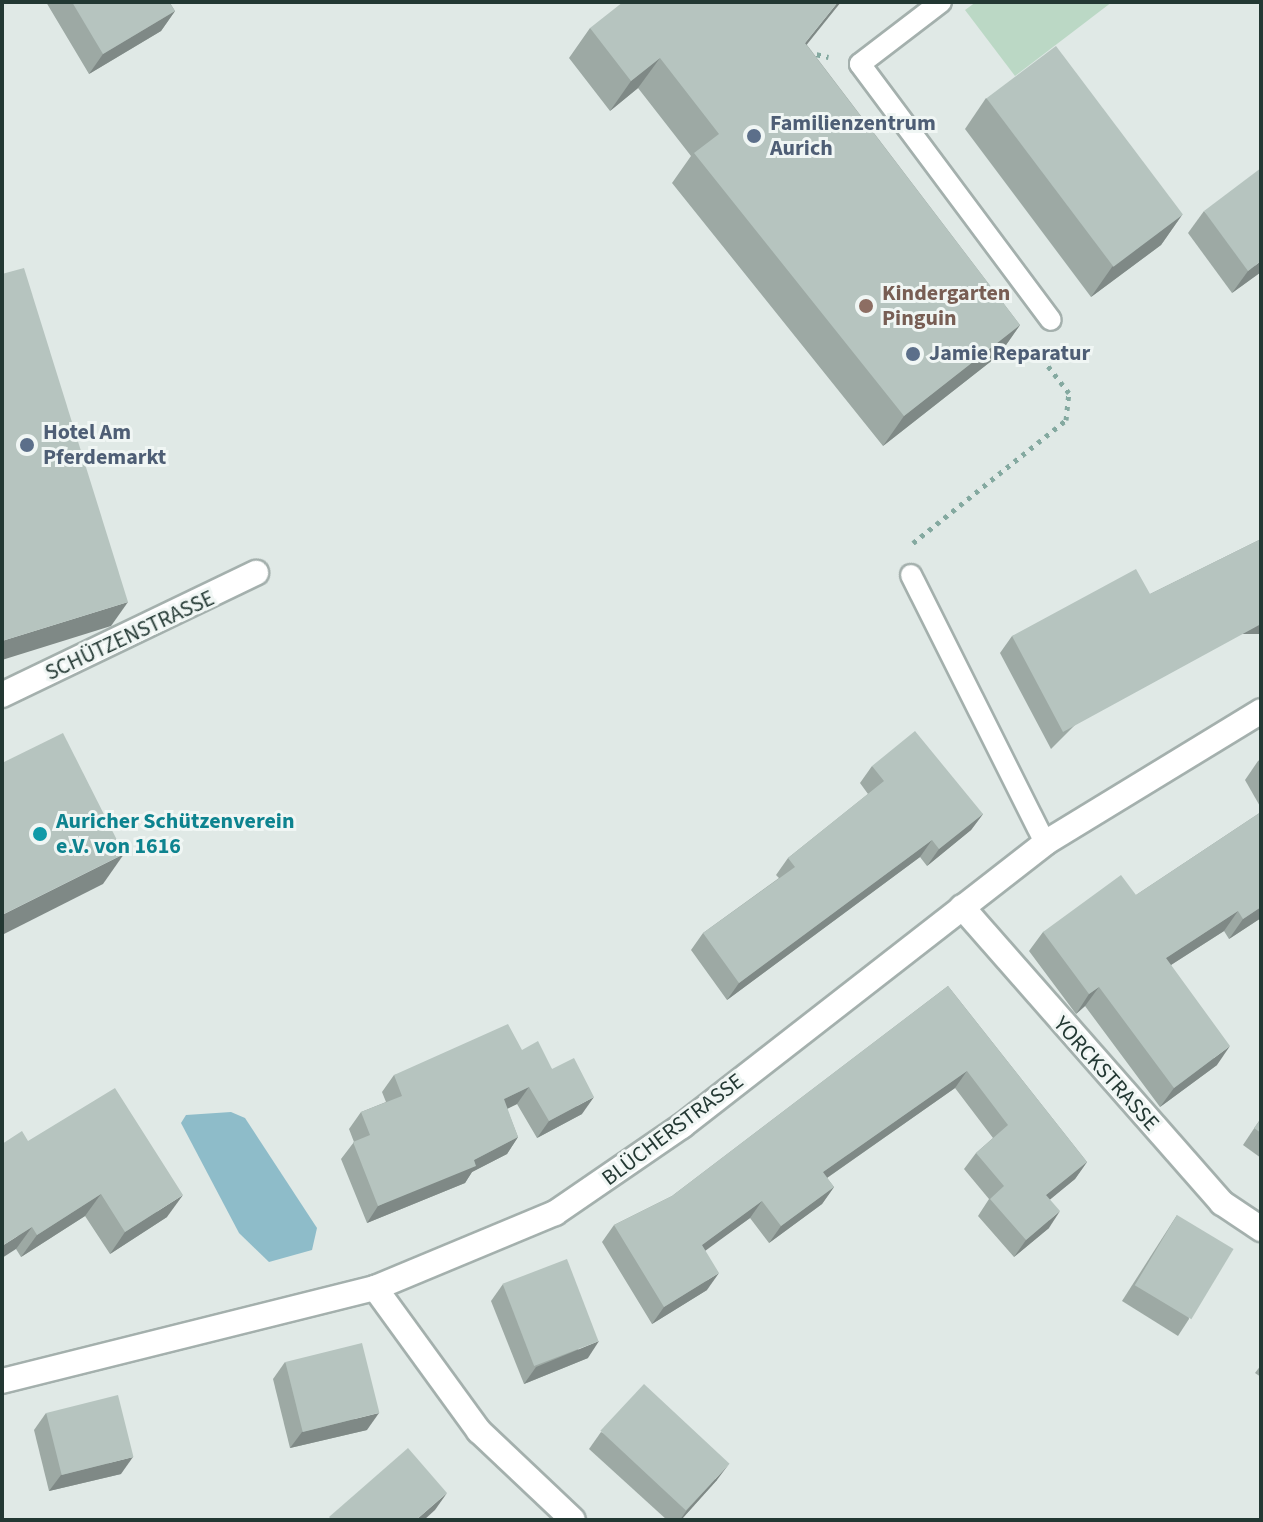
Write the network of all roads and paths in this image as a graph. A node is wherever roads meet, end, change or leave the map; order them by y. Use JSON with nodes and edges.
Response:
{"nodes":[{"id":1,"x":941,"y":2,"type":"edge"},
{"id":2,"x":1051,"y":320,"type":"joint"},
{"id":3,"x":256,"y":573,"type":"dead end"},
{"id":4,"x":911,"y":575,"type":"joint"},
{"id":5,"x":2,"y":695,"type":"edge"},
{"id":6,"x":1261,"y":711,"type":"edge"},
{"id":7,"x":1045,"y":843,"type":"junction"},
{"id":8,"x":962,"y":907,"type":"junction"},
{"id":9,"x":1261,"y":1229,"type":"edge"},
{"id":10,"x":375,"y":1288,"type":"junction"},
{"id":11,"x":2,"y":1381,"type":"edge"},
{"id":12,"x":573,"y":1520,"type":"edge"}],
"edges":[{"from":1,"to":2,"type":"lane"},
{"from":2,"to":4,"type":"path"},
{"from":3,"to":5,"type":"street","name":"SCHÜTZENSTRASSE"},
{"from":4,"to":7,"type":"lane"},
{"from":6,"to":7,"type":"street","name":"BLÜCHERSTRASSE"},
{"from":7,"to":8,"type":"street","name":"BLÜCHERSTRASSE"},
{"from":8,"to":9,"type":"street","name":"YORCKSTRASSE"},
{"from":8,"to":10,"type":"street","name":"BLÜCHERSTRASSE"},
{"from":10,"to":11,"type":"street","name":"BLÜCHERSTRASSE"},
{"from":10,"to":12,"type":"street"}]}
